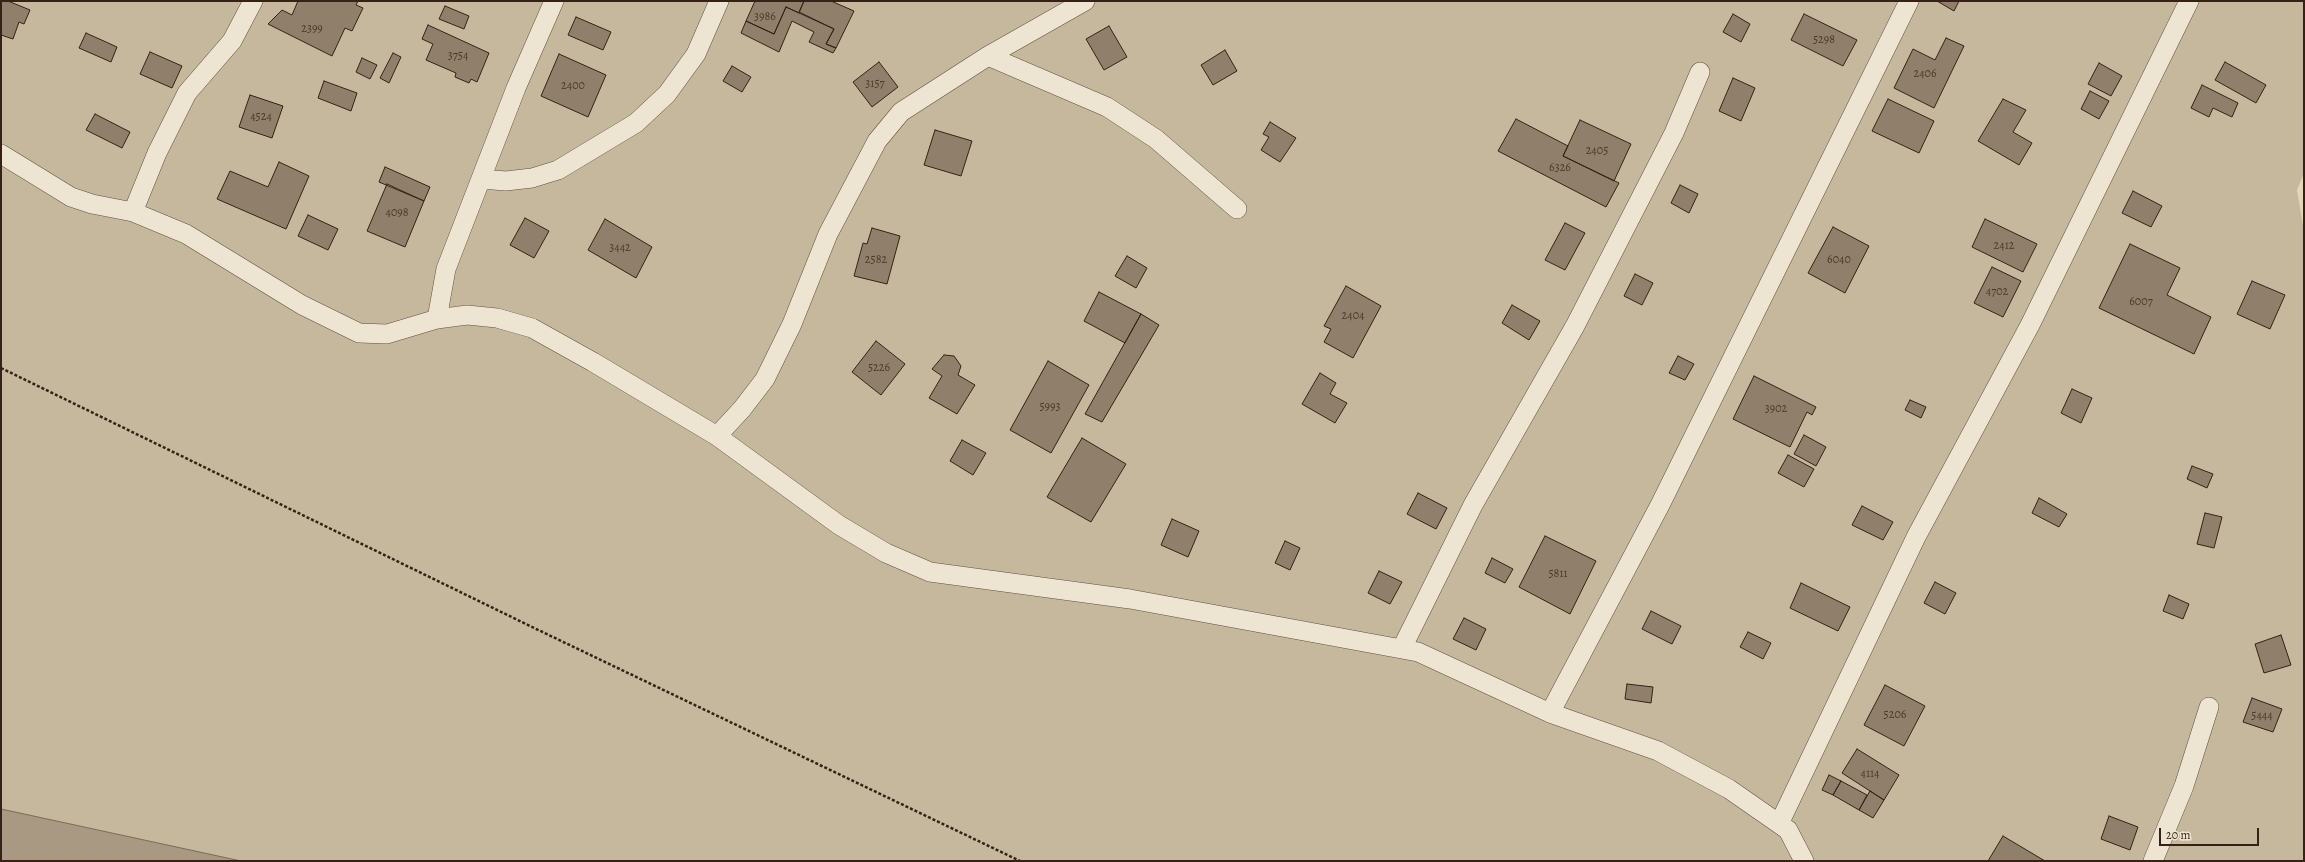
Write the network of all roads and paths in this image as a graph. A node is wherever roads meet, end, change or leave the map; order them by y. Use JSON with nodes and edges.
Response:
{"nodes":[{"id":1,"x":253,"y":1,"type":"edge"},
{"id":2,"x":554,"y":1,"type":"edge"},
{"id":3,"x":719,"y":1,"type":"edge"},
{"id":4,"x":1085,"y":1,"type":"edge"},
{"id":5,"x":1909,"y":1,"type":"edge"},
{"id":6,"x":2189,"y":1,"type":"edge"},
{"id":7,"x":988,"y":56,"type":"junction"},
{"id":8,"x":1700,"y":72,"type":"dead end"},
{"id":9,"x":1,"y":154,"type":"edge"},
{"id":10,"x":481,"y":180,"type":"junction"},
{"id":11,"x":1236,"y":209,"type":"dead end"},
{"id":12,"x":133,"y":212,"type":"junction"},
{"id":13,"x":437,"y":320,"type":"junction"},
{"id":14,"x":1,"y":368,"type":"edge"},
{"id":15,"x":717,"y":436,"type":"junction"},
{"id":16,"x":1402,"y":648,"type":"junction"},
{"id":17,"x":2209,"y":707,"type":"dead end"},
{"id":18,"x":1550,"y":713,"type":"junction"},
{"id":19,"x":1779,"y":824,"type":"junction"},
{"id":20,"x":1020,"y":861,"type":"edge"},
{"id":21,"x":1804,"y":861,"type":"edge"},
{"id":22,"x":2153,"y":861,"type":"edge"}],
"edges":[{"from":1,"to":12,"type":"lane"},
{"from":2,"to":10,"type":"lane"},
{"from":3,"to":10,"type":"lane"},
{"from":4,"to":7,"type":"lane"},
{"from":5,"to":18,"type":"lane"},
{"from":6,"to":19,"type":"lane"},
{"from":7,"to":11,"type":"lane"},
{"from":7,"to":15,"type":"lane"},
{"from":8,"to":16,"type":"lane"},
{"from":9,"to":12,"type":"lane"},
{"from":10,"to":13,"type":"lane"},
{"from":12,"to":13,"type":"lane"},
{"from":13,"to":15,"type":"lane"},
{"from":14,"to":20,"type":"path"},
{"from":15,"to":16,"type":"lane"},
{"from":16,"to":18,"type":"lane"},
{"from":17,"to":22,"type":"lane"},
{"from":18,"to":19,"type":"lane"},
{"from":19,"to":21,"type":"lane"}]}
